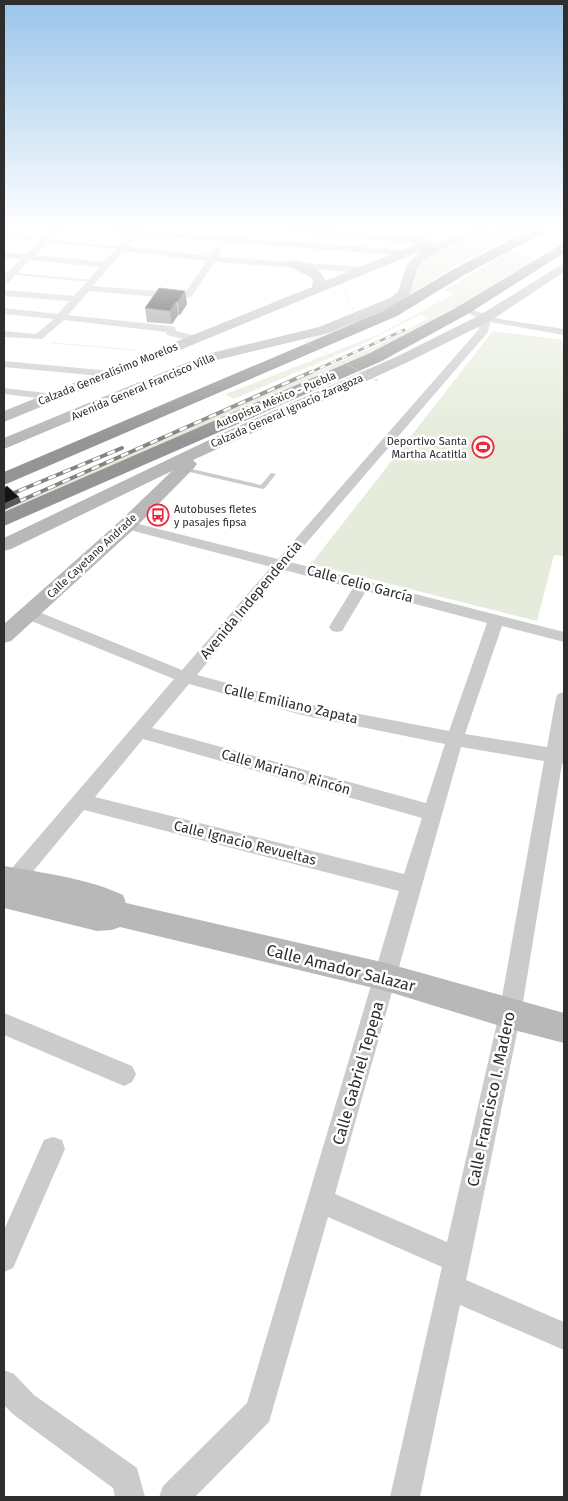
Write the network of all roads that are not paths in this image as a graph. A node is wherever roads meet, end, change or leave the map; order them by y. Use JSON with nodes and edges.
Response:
{"nodes":[{"id":1,"x":76,"y":300,"type":"edge"},
{"id":2,"x":291,"y":300,"type":"edge"},
{"id":3,"x":399,"y":300,"type":"edge"},
{"id":4,"x":406,"y":300,"type":"edge"},
{"id":5,"x":430,"y":300,"type":"edge"},
{"id":6,"x":479,"y":300,"type":"edge"},
{"id":7,"x":502,"y":300,"type":"edge"},
{"id":8,"x":507,"y":300,"type":"edge"},
{"id":9,"x":393,"y":307,"type":"junction"},
{"id":10,"x":4,"y":312,"type":"edge"},
{"id":11,"x":479,"y":316,"type":"junction"},
{"id":12,"x":4,"y":318,"type":"edge"},
{"id":13,"x":59,"y":320,"type":"junction"},
{"id":14,"x":332,"y":328,"type":"junction"},
{"id":15,"x":564,"y":332,"type":"edge"},
{"id":16,"x":4,"y":334,"type":"edge"},
{"id":17,"x":190,"y":342,"type":"junction"},
{"id":18,"x":4,"y":364,"type":"edge"},
{"id":19,"x":111,"y":374,"type":"junction"},
{"id":20,"x":226,"y":384,"type":"junction"},
{"id":21,"x":74,"y":389,"type":"junction"},
{"id":22,"x":4,"y":391,"type":"edge"},
{"id":23,"x":54,"y":397,"type":"junction"},
{"id":24,"x":4,"y":416,"type":"edge"},
{"id":25,"x":222,"y":435,"type":"junction"},
{"id":26,"x":4,"y":439,"type":"edge"},
{"id":27,"x":4,"y":444,"type":"edge"},
{"id":28,"x":199,"y":452,"type":"junction"},
{"id":29,"x":183,"y":469,"type":"junction"},
{"id":30,"x":273,"y":474,"type":"dead end"},
{"id":31,"x":4,"y":480,"type":"edge"},
{"id":32,"x":112,"y":494,"type":"junction"},
{"id":33,"x":133,"y":518,"type":"junction"},
{"id":34,"x":4,"y":520,"type":"edge"},
{"id":35,"x":4,"y":526,"type":"edge"},
{"id":36,"x":4,"y":545,"type":"edge"},
{"id":37,"x":282,"y":563,"type":"junction"},
{"id":38,"x":363,"y":584,"type":"junction"},
{"id":39,"x":28,"y":614,"type":"junction"},
{"id":40,"x":496,"y":620,"type":"junction"},
{"id":41,"x":337,"y":627,"type":"dead end"},
{"id":42,"x":4,"y":636,"type":"edge"},
{"id":43,"x":564,"y":637,"type":"edge"},
{"id":44,"x":184,"y":678,"type":"junction"},
{"id":45,"x":564,"y":698,"type":"edge"},
{"id":46,"x":139,"y":731,"type":"junction"},
{"id":47,"x":456,"y":739,"type":"junction"},
{"id":48,"x":560,"y":756,"type":"edge"},
{"id":49,"x":79,"y":801,"type":"junction"},
{"id":50,"x":433,"y":814,"type":"junction"},
{"id":51,"x":10,"y":877,"type":"edge"},
{"id":52,"x":411,"y":885,"type":"junction"},
{"id":53,"x":46,"y":896,"type":"junction"},
{"id":54,"x":386,"y":977,"type":"junction"},
{"id":55,"x":510,"y":1014,"type":"junction"},
{"id":56,"x":4,"y":1024,"type":"edge"},
{"id":57,"x":564,"y":1028,"type":"edge"},
{"id":58,"x":124,"y":1074,"type":"dead end"},
{"id":59,"x":53,"y":1149,"type":"dead end"},
{"id":60,"x":320,"y":1200,"type":"junction"},
{"id":61,"x":4,"y":1259,"type":"edge"},
{"id":62,"x":456,"y":1260,"type":"junction"},
{"id":63,"x":451,"y":1287,"type":"junction"},
{"id":64,"x":564,"y":1336,"type":"edge"},
{"id":65,"x":4,"y":1384,"type":"edge"},
{"id":66,"x":130,"y":1497,"type":"edge"},
{"id":67,"x":174,"y":1497,"type":"edge"},
{"id":68,"x":405,"y":1497,"type":"edge"}],
"edges":[{"from":1,"to":13,"type":"street"},
{"from":2,"to":17,"type":"street","name":"Calzada Generalísimo Morelos"},
{"from":3,"to":9,"type":"street","name":"Avenida General Francisco Villa"},
{"from":4,"to":9,"type":"highway"},
{"from":5,"to":20,"type":"highway","name":"Autopista México - Puebla"},
{"from":6,"to":34,"type":"highway","name":"Autopista México - Puebla"},
{"from":7,"to":11,"type":"highway","name":"Calzada General Ignacio Zaragoza"},
{"from":8,"to":11,"type":"street","name":"Calzada General Ignacio Zaragoza"},
{"from":9,"to":14,"type":"street","name":"Avenida General Francisco Villa"},
{"from":9,"to":20,"type":"highway"},
{"from":10,"to":13,"type":"street"},
{"from":11,"to":15,"type":"street"},
{"from":11,"to":25,"type":"highway","name":"Calzada General Ignacio Zaragoza"},
{"from":11,"to":28,"type":"street","name":"Calzada General Ignacio Zaragoza"},
{"from":11,"to":37,"type":"street","name":"Avenida Independencia"},
{"from":12,"to":13,"type":"street"},
{"from":13,"to":16,"type":"street"},
{"from":13,"to":17,"type":"street"},
{"from":14,"to":17,"type":"street"},
{"from":14,"to":27,"type":"street","name":"Avenida General Francisco Villa"},
{"from":17,"to":19,"type":"street","name":"Calzada Generalísimo Morelos"},
{"from":18,"to":19,"type":"street"},
{"from":19,"to":21,"type":"street","name":"Calzada Generalísimo Morelos"},
{"from":20,"to":31,"type":"highway"},
{"from":21,"to":23,"type":"street","name":"Calzada Generalísimo Morelos"},
{"from":21,"to":26,"type":"street"},
{"from":22,"to":23,"type":"street"},
{"from":23,"to":24,"type":"street","name":"Calzada Generalísimo Morelos"},
{"from":25,"to":28,"type":"highway"},
{"from":25,"to":35,"type":"highway"},
{"from":28,"to":29,"type":"street","name":"Calle Cayetano Andrade"},
{"from":28,"to":32,"type":"street","name":"Calzada General Ignacio Zaragoza"},
{"from":29,"to":30,"type":"lane"},
{"from":29,"to":33,"type":"street","name":"Calle Cayetano Andrade"},
{"from":32,"to":33,"type":"street"},
{"from":32,"to":36,"type":"street","name":"Calzada General Ignacio Zaragoza"},
{"from":33,"to":37,"type":"street","name":"Calle Celio García"},
{"from":33,"to":39,"type":"street","name":"Calle Cayetano Andrade"},
{"from":37,"to":38,"type":"street","name":"Calle Celio García"},
{"from":37,"to":44,"type":"street","name":"Avenida Independencia"},
{"from":38,"to":40,"type":"street","name":"Calle Celio García"},
{"from":38,"to":41,"type":"street"},
{"from":39,"to":42,"type":"street","name":"Calle Cayetano Andrade"},
{"from":39,"to":44,"type":"street","name":"Calle Emiliano Zapata"},
{"from":40,"to":43,"type":"street","name":"Calle Celio García"},
{"from":40,"to":47,"type":"street","name":"Calle Gabriel Tepepa"},
{"from":44,"to":46,"type":"street","name":"Avenida Independencia"},
{"from":44,"to":47,"type":"street","name":"Calle Emiliano Zapata"},
{"from":45,"to":48,"type":"street","name":"Calle Francisco I. Madero"},
{"from":46,"to":49,"type":"street","name":"Avenida Independencia"},
{"from":46,"to":50,"type":"street","name":"Calle Mariano Rincón"},
{"from":47,"to":48,"type":"street","name":"Calle Emiliano Zapata"},
{"from":47,"to":50,"type":"street","name":"Calle Gabriel Tepepa"},
{"from":48,"to":55,"type":"street","name":"Calle Francisco I. Madero"},
{"from":49,"to":51,"type":"street","name":"Avenida Independencia"},
{"from":49,"to":52,"type":"street","name":"Calle Ignacio Revueltas"},
{"from":50,"to":52,"type":"street","name":"Calle Gabriel Tepepa"},
{"from":51,"to":53,"type":"street","name":"Calle Amador Salazar"},
{"from":51,"to":53,"type":"street","name":"Calle Amador Salazar"},
{"from":52,"to":54,"type":"street","name":"Calle Gabriel Tepepa"},
{"from":53,"to":54,"type":"street","name":"Calle Amador Salazar"},
{"from":54,"to":55,"type":"street","name":"Calle Amador Salazar"},
{"from":54,"to":60,"type":"street","name":"Calle Gabriel Tepepa"},
{"from":55,"to":57,"type":"street","name":"Calle Amador Salazar"},
{"from":55,"to":62,"type":"street","name":"Calle Francisco I. Madero"},
{"from":56,"to":58,"type":"street"},
{"from":59,"to":61,"type":"street"},
{"from":60,"to":62,"type":"street"},
{"from":60,"to":67,"type":"street","name":"Calle Gabriel Tepepa"},
{"from":62,"to":63,"type":"street","name":"Calle Francisco I. Madero"},
{"from":63,"to":64,"type":"street"},
{"from":63,"to":68,"type":"street","name":"Calle Francisco I. Madero"},
{"from":65,"to":66,"type":"street"}]}
